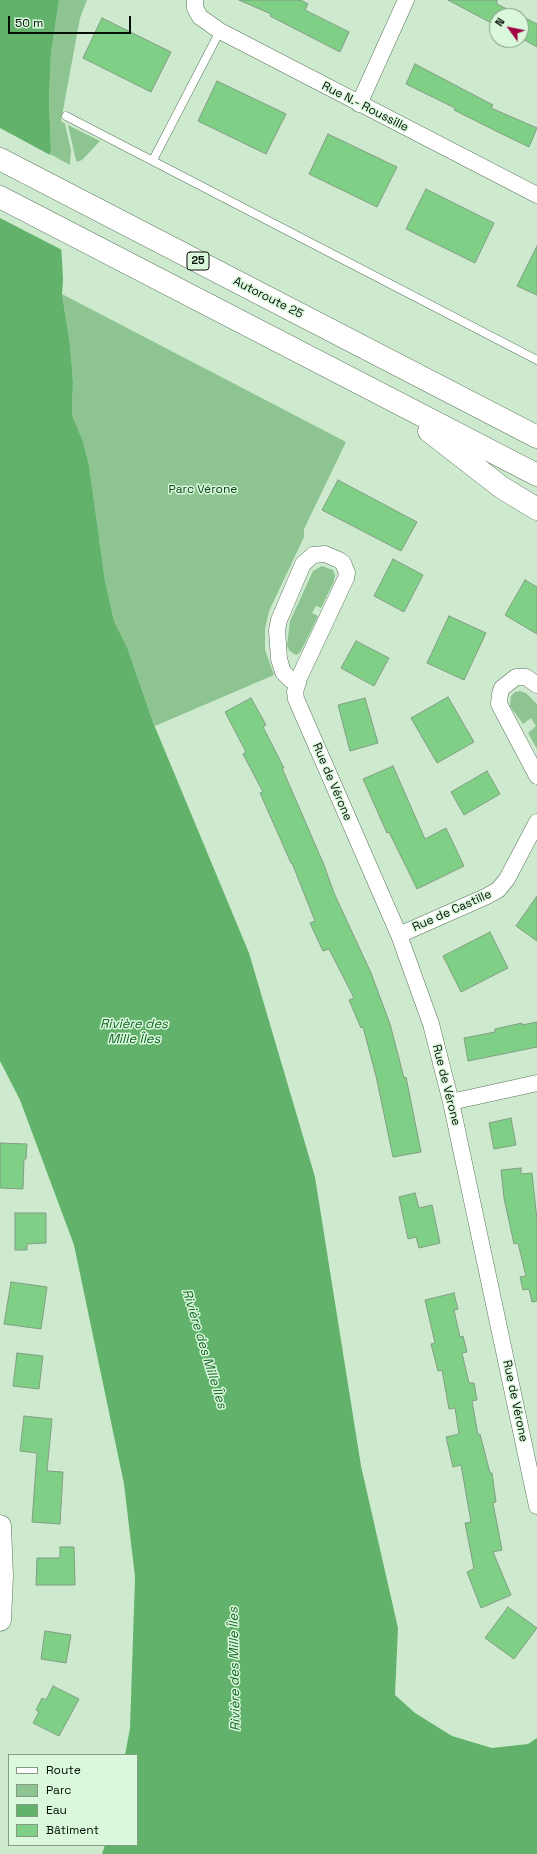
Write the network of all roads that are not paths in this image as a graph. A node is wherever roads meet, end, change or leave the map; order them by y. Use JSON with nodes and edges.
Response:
{"nodes":[{"id":1,"x":406,"y":0,"type":"edge"},
{"id":2,"x":196,"y":7,"type":"edge"},
{"id":3,"x":220,"y":31,"type":"junction"},
{"id":4,"x":359,"y":104,"type":"junction"},
{"id":5,"x":66,"y":116,"type":"dead end"},
{"id":6,"x":0,"y":159,"type":"edge"},
{"id":7,"x":153,"y":160,"type":"junction"},
{"id":8,"x":537,"y":195,"type":"edge"},
{"id":9,"x":0,"y":197,"type":"edge"},
{"id":10,"x":537,"y":360,"type":"edge"},
{"id":11,"x":387,"y":398,"type":"junction"},
{"id":12,"x":537,"y":437,"type":"edge"},
{"id":13,"x":537,"y":475,"type":"edge"},
{"id":14,"x":537,"y":509,"type":"edge"},
{"id":15,"x":298,"y":683,"type":"junction"},
{"id":16,"x":537,"y":685,"type":"edge"},
{"id":17,"x":537,"y":776,"type":"edge"},
{"id":18,"x":537,"y":822,"type":"edge"},
{"id":19,"x":399,"y":935,"type":"junction"},
{"id":20,"x":537,"y":1083,"type":"edge"},
{"id":21,"x":451,"y":1102,"type":"junction"},
{"id":22,"x":537,"y":1506,"type":"edge"},
{"id":23,"x":0,"y":1526,"type":"edge"},
{"id":24,"x":0,"y":1620,"type":"edge"}],
"edges":[{"from":1,"to":4,"type":"street"},
{"from":2,"to":3,"type":"street","name":"Rue N.- Roussille"},
{"from":3,"to":4,"type":"street","name":"Rue N.- Roussille"},
{"from":3,"to":7,"type":"lane"},
{"from":4,"to":8,"type":"street","name":"Rue N.- Roussille"},
{"from":5,"to":7,"type":"lane"},
{"from":6,"to":12,"type":"main road","name":"Autoroute 25","number":"25"},
{"from":7,"to":10,"type":"lane"},
{"from":9,"to":11,"type":"main road"},
{"from":11,"to":13,"type":"main road"},
{"from":11,"to":14,"type":"main road"},
{"from":15,"to":15,"type":"street","name":"Rue de Vérone"},
{"from":15,"to":19,"type":"street","name":"Rue de Vérone"},
{"from":16,"to":17,"type":"street"},
{"from":18,"to":19,"type":"street","name":"Rue de Castille"},
{"from":19,"to":21,"type":"street","name":"Rue de Vérone"},
{"from":20,"to":21,"type":"street"},
{"from":21,"to":22,"type":"street","name":"Rue de Vérone"},
{"from":23,"to":24,"type":"main road"}]}
